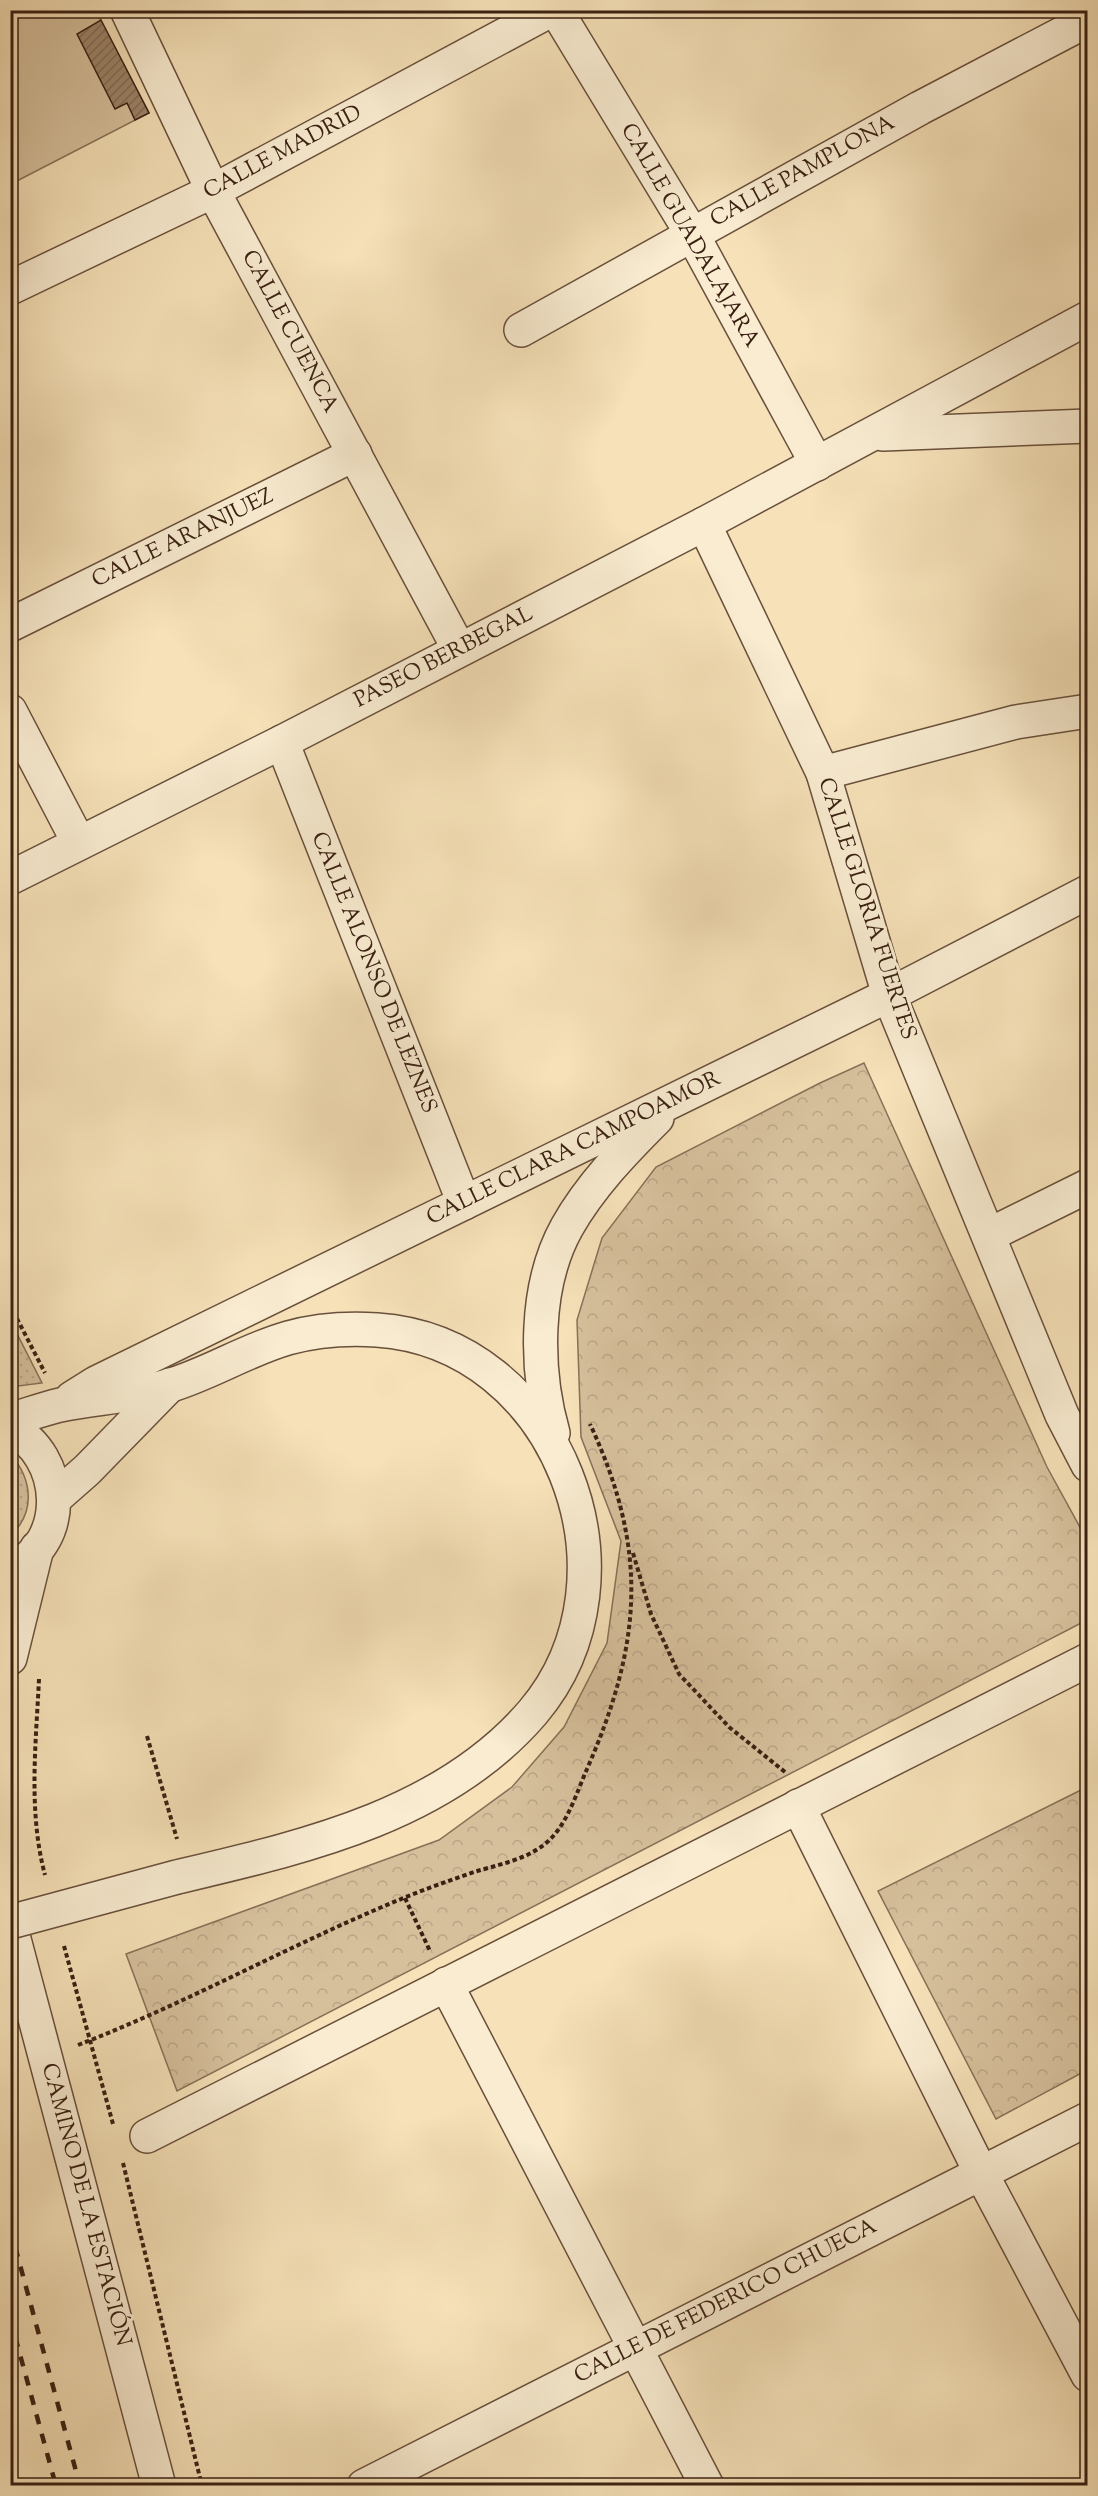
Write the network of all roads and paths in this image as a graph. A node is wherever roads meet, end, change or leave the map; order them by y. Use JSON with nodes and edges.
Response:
{"nodes":[{"id":1,"x":127,"y":10,"type":"edge"},
{"id":2,"x":554,"y":10,"type":"edge"},
{"id":3,"x":1081,"y":10,"type":"edge"},
{"id":4,"x":1087,"y":21,"type":"edge"},
{"id":5,"x":213,"y":191,"type":"junction"},
{"id":6,"x":692,"y":234,"type":"junction"},
{"id":7,"x":10,"y":288,"type":"edge"},
{"id":8,"x":1088,"y":318,"type":"edge"},
{"id":9,"x":521,"y":330,"type":"dead end"},
{"id":10,"x":1088,"y":426,"type":"edge"},
{"id":11,"x":875,"y":434,"type":"junction"},
{"id":12,"x":355,"y":454,"type":"junction"},
{"id":13,"x":817,"y":464,"type":"junction"},
{"id":14,"x":705,"y":524,"type":"junction"},
{"id":15,"x":10,"y":625,"type":"edge"},
{"id":16,"x":459,"y":649,"type":"junction"},
{"id":17,"x":10,"y":711,"type":"edge"},
{"id":18,"x":1088,"y":711,"type":"edge"},
{"id":19,"x":282,"y":742,"type":"junction"},
{"id":20,"x":823,"y":773,"type":"junction"},
{"id":21,"x":79,"y":843,"type":"junction"},
{"id":22,"x":10,"y":878,"type":"edge"},
{"id":23,"x":1088,"y":892,"type":"edge"},
{"id":24,"x":889,"y":995,"type":"junction"},
{"id":25,"x":674,"y":1100,"type":"junction"},
{"id":26,"x":1088,"y":1186,"type":"edge"},
{"id":27,"x":464,"y":1203,"type":"junction"},
{"id":28,"x":989,"y":1235,"type":"junction"},
{"id":29,"x":170,"y":1385,"type":"junction"},
{"id":30,"x":61,"y":1405,"type":"junction"},
{"id":31,"x":585,"y":1415,"type":"dead end"},
{"id":32,"x":10,"y":1420,"type":"edge"},
{"id":33,"x":10,"y":1428,"type":"edge"},
{"id":34,"x":558,"y":1452,"type":"junction"},
{"id":35,"x":1088,"y":1465,"type":"edge"},
{"id":36,"x":54,"y":1498,"type":"junction"},
{"id":37,"x":630,"y":1544,"type":"junction"},
{"id":38,"x":37,"y":1548,"type":"junction"},
{"id":39,"x":10,"y":1569,"type":"edge"},
{"id":40,"x":10,"y":1658,"type":"edge"},
{"id":41,"x":1088,"y":1660,"type":"edge"},
{"id":42,"x":147,"y":1736,"type":"dead end"},
{"id":43,"x":798,"y":1806,"type":"junction"},
{"id":44,"x":38,"y":1847,"type":"dead end"},
{"id":45,"x":182,"y":1876,"type":"junction"},
{"id":46,"x":47,"y":1881,"type":"dead end"},
{"id":47,"x":405,"y":1898,"type":"junction"},
{"id":48,"x":10,"y":1923,"type":"edge"},
{"id":49,"x":62,"y":1938,"type":"dead end"},
{"id":50,"x":446,"y":1984,"type":"junction"},
{"id":51,"x":90,"y":2040,"type":"junction"},
{"id":52,"x":46,"y":2057,"type":"junction"},
{"id":53,"x":1088,"y":2119,"type":"edge"},
{"id":54,"x":114,"y":2128,"type":"dead end"},
{"id":55,"x":147,"y":2136,"type":"dead end"},
{"id":56,"x":123,"y":2162,"type":"dead end"},
{"id":57,"x":981,"y":2173,"type":"junction"},
{"id":58,"x":637,"y":2347,"type":"junction"},
{"id":59,"x":1088,"y":2375,"type":"edge"},
{"id":60,"x":159,"y":2486,"type":"edge"},
{"id":61,"x":202,"y":2486,"type":"edge"},
{"id":62,"x":364,"y":2486,"type":"edge"},
{"id":63,"x":707,"y":2486,"type":"edge"}],
"edges":[{"from":1,"to":5,"type":"street","name":"CALLE CUENCA"},
{"from":2,"to":5,"type":"street","name":"CALLE MADRID"},
{"from":2,"to":6,"type":"street","name":"CALLE GUADALAJARA"},
{"from":3,"to":4,"type":"street"},
{"from":4,"to":6,"type":"street","name":"CALLE PAMPLONA"},
{"from":5,"to":7,"type":"street","name":"CALLE MADRID"},
{"from":5,"to":12,"type":"street","name":"CALLE CUENCA"},
{"from":6,"to":9,"type":"street","name":"CALLE PAMPLONA"},
{"from":6,"to":13,"type":"street","name":"CALLE GUADALAJARA"},
{"from":8,"to":11,"type":"street","name":"PASEO BERBEGAL"},
{"from":10,"to":11,"type":"street"},
{"from":11,"to":13,"type":"street","name":"PASEO BERBEGAL"},
{"from":12,"to":15,"type":"street","name":"CALLE ARANJUEZ"},
{"from":12,"to":16,"type":"street","name":"CALLE CUENCA"},
{"from":13,"to":14,"type":"street","name":"PASEO BERBEGAL"},
{"from":14,"to":16,"type":"street","name":"PASEO BERBEGAL"},
{"from":14,"to":20,"type":"street","name":"CALLE GLORIA FUERTES"},
{"from":16,"to":19,"type":"street","name":"PASEO BERBEGAL"},
{"from":17,"to":21,"type":"street"},
{"from":18,"to":20,"type":"street"},
{"from":19,"to":21,"type":"street","name":"PASEO BERBEGAL"},
{"from":19,"to":27,"type":"street","name":"CALLE ALONSO DE LEZNES"},
{"from":20,"to":24,"type":"street","name":"CALLE GLORIA FUERTES"},
{"from":21,"to":22,"type":"street","name":"PASEO BERBEGAL"},
{"from":23,"to":24,"type":"street","name":"CALLE CLARA CAMPOAMOR"},
{"from":24,"to":25,"type":"street","name":"CALLE CLARA CAMPOAMOR"},
{"from":24,"to":28,"type":"street","name":"CALLE GLORIA FUERTES"},
{"from":25,"to":27,"type":"street","name":"CALLE CLARA CAMPOAMOR"},
{"from":25,"to":34,"type":"street"},
{"from":26,"to":28,"type":"street"},
{"from":27,"to":30,"type":"street","name":"CALLE CLARA CAMPOAMOR"},
{"from":28,"to":35,"type":"street","name":"CALLE GLORIA FUERTES"},
{"from":29,"to":30,"type":"street"},
{"from":29,"to":34,"type":"street"},
{"from":29,"to":36,"type":"street"},
{"from":30,"to":32,"type":"street"},
{"from":31,"to":37,"type":"path"},
{"from":33,"to":36,"type":"street"},
{"from":34,"to":45,"type":"street"},
{"from":36,"to":38,"type":"street"},
{"from":37,"to":43,"type":"path"},
{"from":37,"to":47,"type":"path"},
{"from":38,"to":39,"type":"street"},
{"from":38,"to":40,"type":"street"},
{"from":41,"to":43,"type":"street"},
{"from":42,"to":45,"type":"path"},
{"from":43,"to":50,"type":"street"},
{"from":43,"to":57,"type":"street"},
{"from":44,"to":46,"type":"path"},
{"from":45,"to":48,"type":"street","bridge":true},
{"from":47,"to":50,"type":"path"},
{"from":47,"to":51,"type":"path"},
{"from":48,"to":52,"type":"street","name":"CAMINO DE LA ESTACIÓN"},
{"from":49,"to":51,"type":"path"},
{"from":50,"to":55,"type":"street"},
{"from":50,"to":58,"type":"street"},
{"from":51,"to":52,"type":"path"},
{"from":51,"to":54,"type":"path"},
{"from":52,"to":60,"type":"street","name":"CAMINO DE LA ESTACIÓN"},
{"from":53,"to":57,"type":"street","name":"CALLE DE FEDERICO CHUECA"},
{"from":56,"to":61,"type":"path"},
{"from":57,"to":58,"type":"street","name":"CALLE DE FEDERICO CHUECA"},
{"from":57,"to":59,"type":"street"},
{"from":58,"to":62,"type":"street","name":"CALLE DE FEDERICO CHUECA"},
{"from":58,"to":63,"type":"street"}]}
